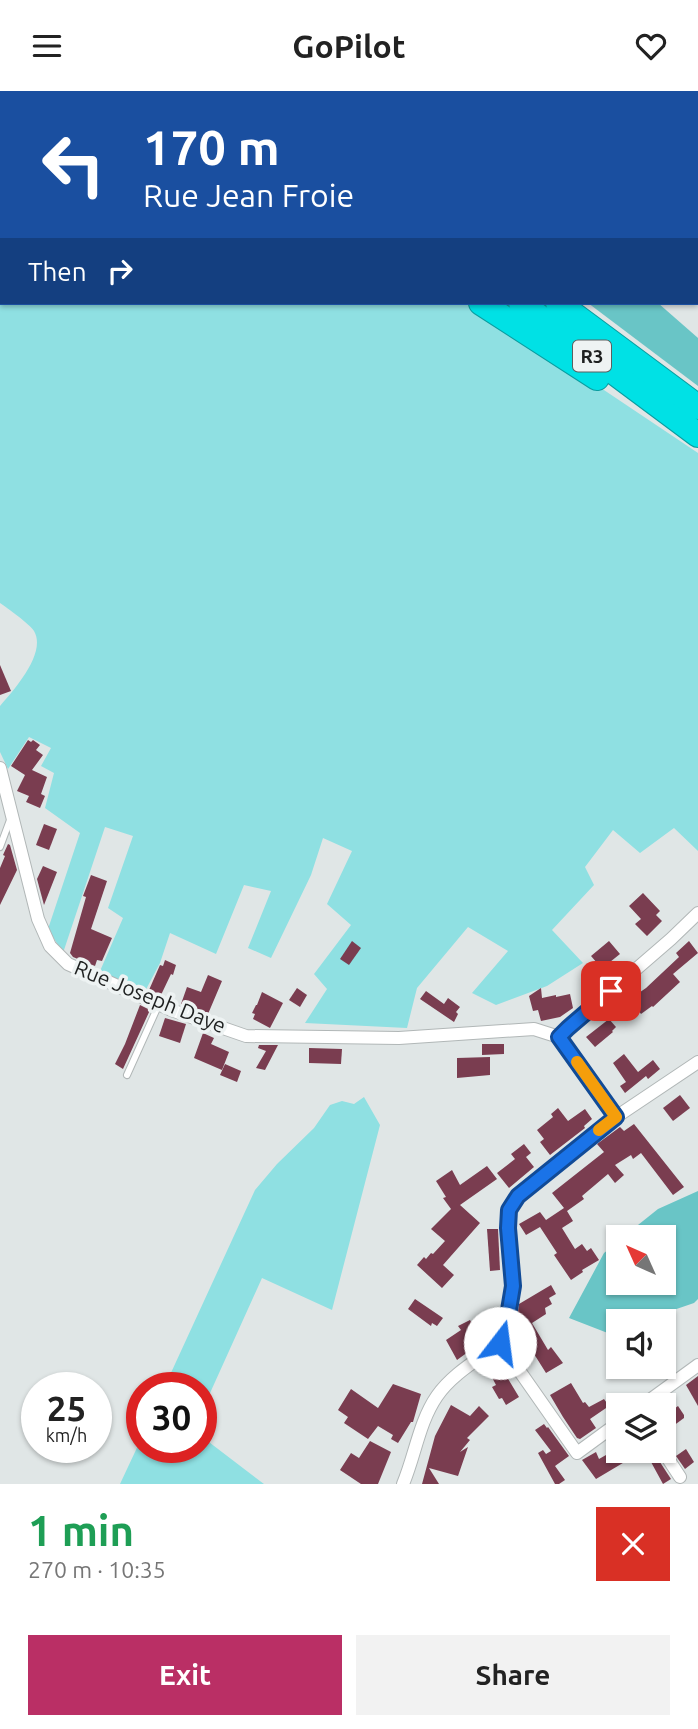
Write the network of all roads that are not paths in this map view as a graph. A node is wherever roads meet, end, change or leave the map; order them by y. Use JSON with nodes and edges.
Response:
{"nodes":[{"id":1,"x":484,"y":305,"type":"edge"},
{"id":2,"x":524,"y":305,"type":"edge"},
{"id":3,"x":561,"y":305,"type":"edge"},
{"id":4,"x":698,"y":407,"type":"edge"},
{"id":5,"x":663,"y":409,"type":"junction"},
{"id":6,"x":698,"y":435,"type":"edge"},
{"id":7,"x":0,"y":768,"type":"edge"},
{"id":8,"x":12,"y":815,"type":"junction"},
{"id":9,"x":0,"y":847,"type":"edge"},
{"id":10,"x":698,"y":913,"type":"edge"},
{"id":11,"x":159,"y":1005,"type":"junction"},
{"id":12,"x":559,"y":1037,"type":"junction"},
{"id":13,"x":698,"y":1062,"type":"edge"},
{"id":14,"x":127,"y":1075,"type":"dead end"},
{"id":15,"x":616,"y":1117,"type":"junction"},
{"id":16,"x":500,"y":1343,"type":"junction"},
{"id":17,"x":698,"y":1365,"type":"edge"},
{"id":18,"x":660,"y":1393,"type":"edge"},
{"id":19,"x":606,"y":1432,"type":"edge"},
{"id":20,"x":671,"y":1463,"type":"edge"},
{"id":21,"x":680,"y":1477,"type":"dead end"},
{"id":22,"x":403,"y":1484,"type":"edge"}],
"edges":[{"from":1,"to":5,"type":"highway"},
{"from":2,"to":5,"type":"highway","number":"R3"},
{"from":3,"to":4,"type":"highway","number":"R3"},
{"from":5,"to":6,"type":"highway","number":"R3"},
{"from":7,"to":8,"type":"street","name":"Rue Joseph Daye"},
{"from":8,"to":9,"type":"lane"},
{"from":8,"to":11,"type":"street","name":"Rue Joseph Daye"},
{"from":10,"to":12,"type":"street"},
{"from":11,"to":12,"type":"street","name":"Rue Joseph Daye"},
{"from":11,"to":14,"type":"lane"},
{"from":12,"to":15,"type":"street"},
{"from":13,"to":15,"type":"street"},
{"from":15,"to":16,"type":"street"},
{"from":16,"to":19,"type":"street"},
{"from":16,"to":22,"type":"street"},
{"from":17,"to":18,"type":"street"},
{"from":20,"to":21,"type":"street"}]}
